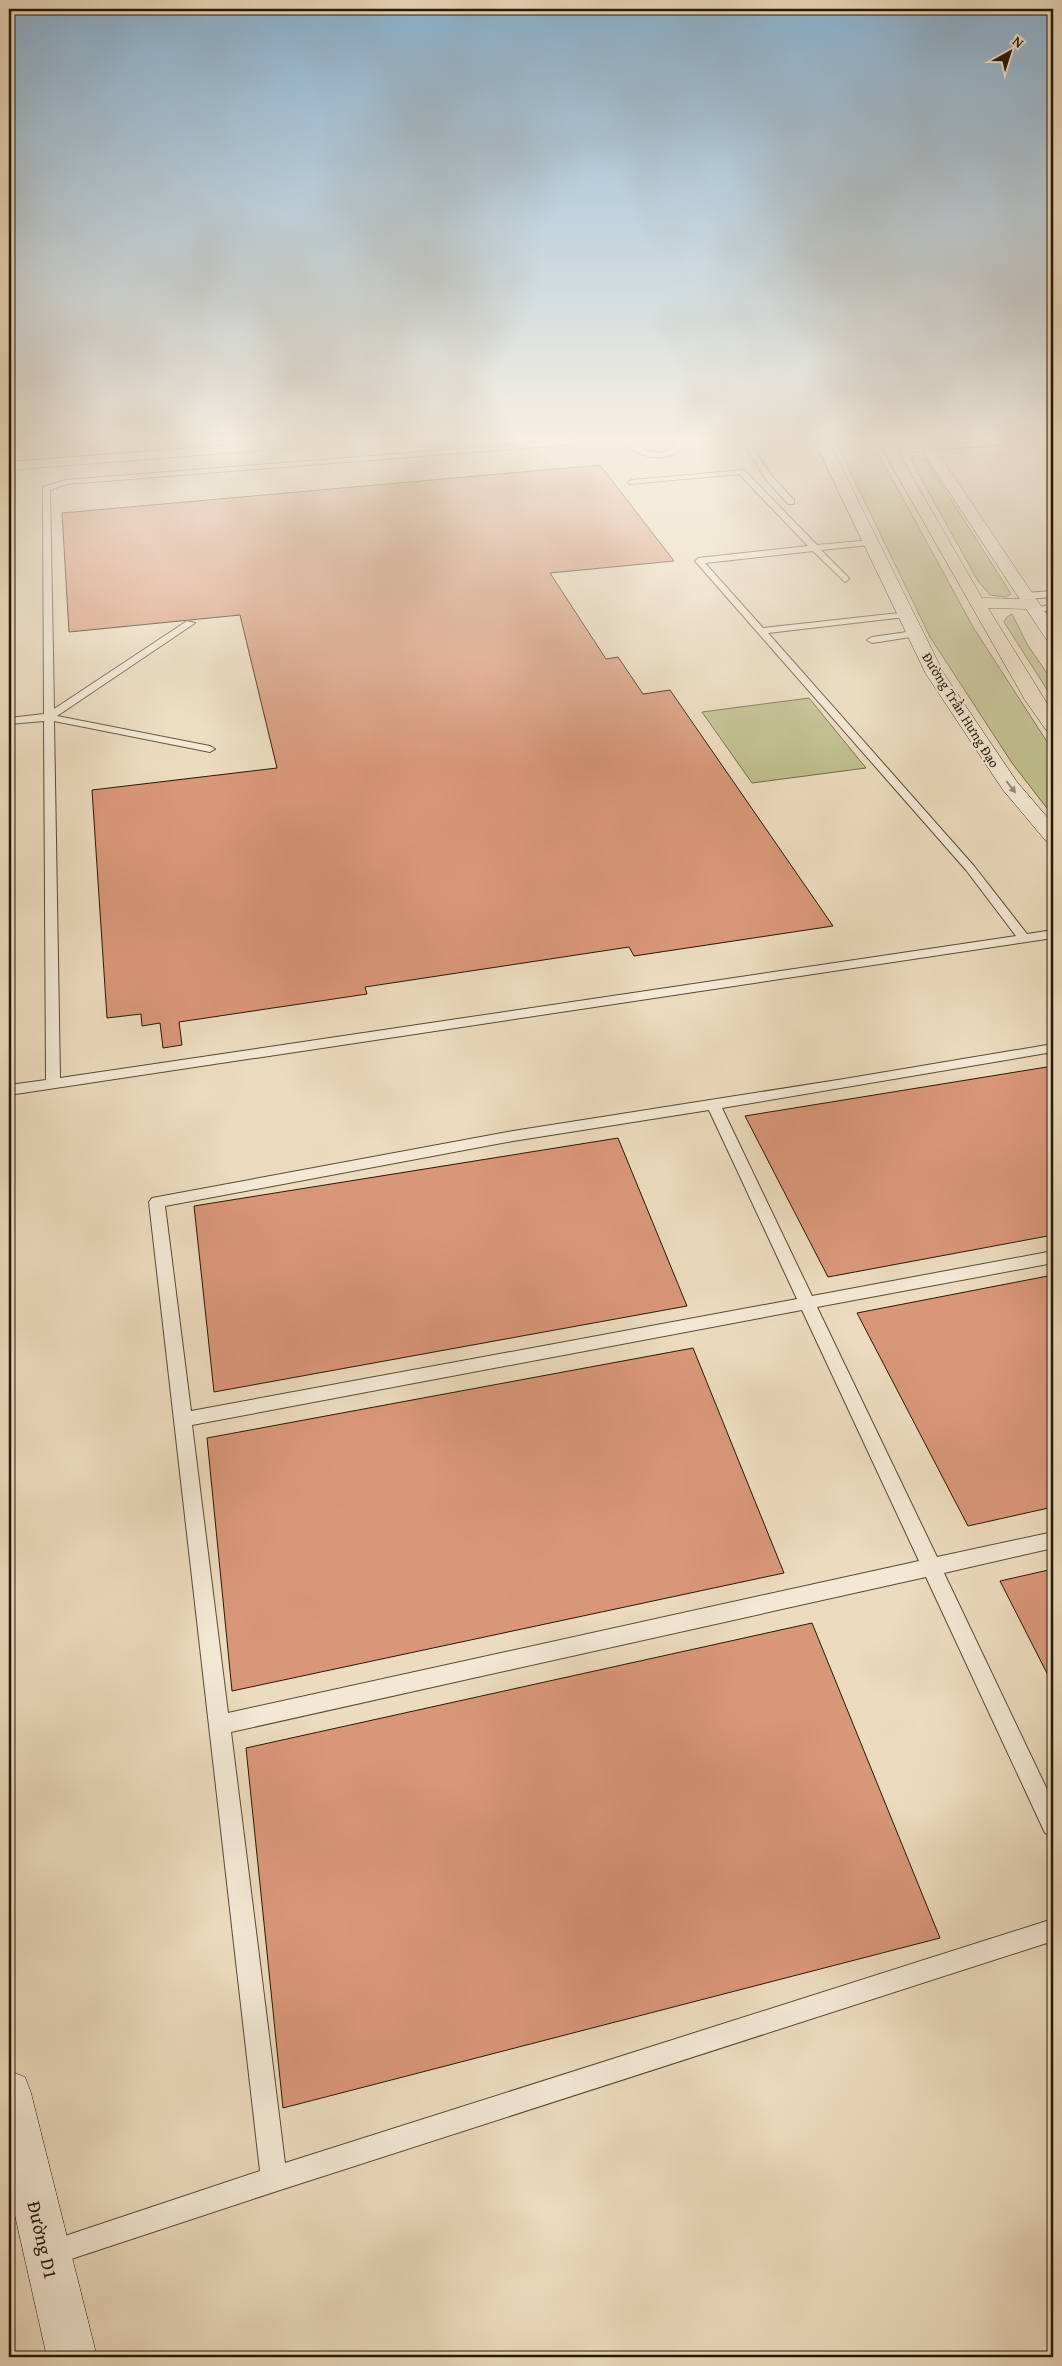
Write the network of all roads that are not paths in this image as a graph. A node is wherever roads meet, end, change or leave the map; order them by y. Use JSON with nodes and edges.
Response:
{"nodes":[{"id":1,"x":47,"y":548,"type":"edge"},
{"id":2,"x":812,"y":548,"type":"edge"},
{"id":3,"x":816,"y":548,"type":"edge"},
{"id":4,"x":860,"y":548,"type":"edge"},
{"id":5,"x":873,"y":548,"type":"edge"},
{"id":6,"x":946,"y":548,"type":"edge"},
{"id":7,"x":996,"y":548,"type":"edge"},
{"id":8,"x":824,"y":556,"type":"junction"},
{"id":9,"x":846,"y":578,"type":"dead end"},
{"id":10,"x":1053,"y":594,"type":"edge"},
{"id":11,"x":977,"y":603,"type":"junction"},
{"id":12,"x":1031,"y":603,"type":"junction"},
{"id":13,"x":1053,"y":607,"type":"edge"},
{"id":14,"x":905,"y":614,"type":"junction"},
{"id":15,"x":190,"y":623,"type":"dead end"},
{"id":16,"x":762,"y":632,"type":"junction"},
{"id":17,"x":914,"y":634,"type":"junction"},
{"id":18,"x":1052,"y":634,"type":"edge"},
{"id":19,"x":872,"y":640,"type":"dead end"},
{"id":20,"x":48,"y":717,"type":"junction"},
{"id":21,"x":9,"y":721,"type":"edge"},
{"id":22,"x":1053,"y":726,"type":"edge"},
{"id":23,"x":210,"y":748,"type":"dead end"},
{"id":24,"x":1053,"y":837,"type":"edge"},
{"id":25,"x":1053,"y":934,"type":"edge"},
{"id":26,"x":1024,"y":938,"type":"junction"},
{"id":27,"x":1053,"y":1048,"type":"edge"},
{"id":28,"x":53,"y":1083,"type":"junction"},
{"id":29,"x":9,"y":1090,"type":"edge"},
{"id":30,"x":714,"y":1104,"type":"junction"},
{"id":31,"x":1053,"y":1257,"type":"edge"},
{"id":32,"x":806,"y":1302,"type":"junction"},
{"id":33,"x":183,"y":1420,"type":"junction"},
{"id":34,"x":1053,"y":1540,"type":"edge"},
{"id":35,"x":931,"y":1566,"type":"junction"},
{"id":36,"x":219,"y":1725,"type":"junction"},
{"id":37,"x":1053,"y":1825,"type":"edge"},
{"id":38,"x":1053,"y":1930,"type":"edge"},
{"id":39,"x":9,"y":2093,"type":"edge"},
{"id":40,"x":274,"y":2179,"type":"junction"},
{"id":41,"x":47,"y":2254,"type":"junction"},
{"id":42,"x":72,"y":2357,"type":"edge"}],
"edges":[{"from":1,"to":20,"type":"lane"},
{"from":2,"to":16,"type":"lane"},
{"from":3,"to":8,"type":"lane"},
{"from":4,"to":8,"type":"lane"},
{"from":5,"to":14,"type":"main road","name":"Đường Trần Hưng Đạo"},
{"from":6,"to":11,"type":"highway"},
{"from":7,"to":12,"type":"main road"},
{"from":8,"to":9,"type":"lane"},
{"from":10,"to":12,"type":"lane"},
{"from":11,"to":12,"type":"highway"},
{"from":11,"to":22,"type":"highway"},
{"from":12,"to":13,"type":"lane"},
{"from":12,"to":18,"type":"main road"},
{"from":14,"to":16,"type":"lane"},
{"from":14,"to":17,"type":"main road","name":"Đường Trần Hưng Đạo"},
{"from":15,"to":20,"type":"lane"},
{"from":16,"to":26,"type":"lane"},
{"from":17,"to":19,"type":"lane"},
{"from":17,"to":24,"type":"main road","name":"Đường Trần Hưng Đạo","one_way":true},
{"from":20,"to":21,"type":"lane"},
{"from":20,"to":23,"type":"lane"},
{"from":20,"to":28,"type":"lane"},
{"from":25,"to":26,"type":"lane"},
{"from":26,"to":28,"type":"lane"},
{"from":27,"to":30,"type":"lane"},
{"from":28,"to":29,"type":"lane"},
{"from":30,"to":32,"type":"lane"},
{"from":30,"to":33,"type":"lane"},
{"from":31,"to":32,"type":"lane"},
{"from":32,"to":33,"type":"lane"},
{"from":32,"to":35,"type":"lane"},
{"from":33,"to":36,"type":"lane"},
{"from":34,"to":35,"type":"lane"},
{"from":35,"to":36,"type":"lane"},
{"from":35,"to":37,"type":"lane"},
{"from":36,"to":40,"type":"lane"},
{"from":38,"to":40,"type":"lane"},
{"from":39,"to":41,"type":"main road","name":"Đường D1"},
{"from":40,"to":41,"type":"lane"},
{"from":41,"to":42,"type":"main road","name":"Đường D1"}]}
